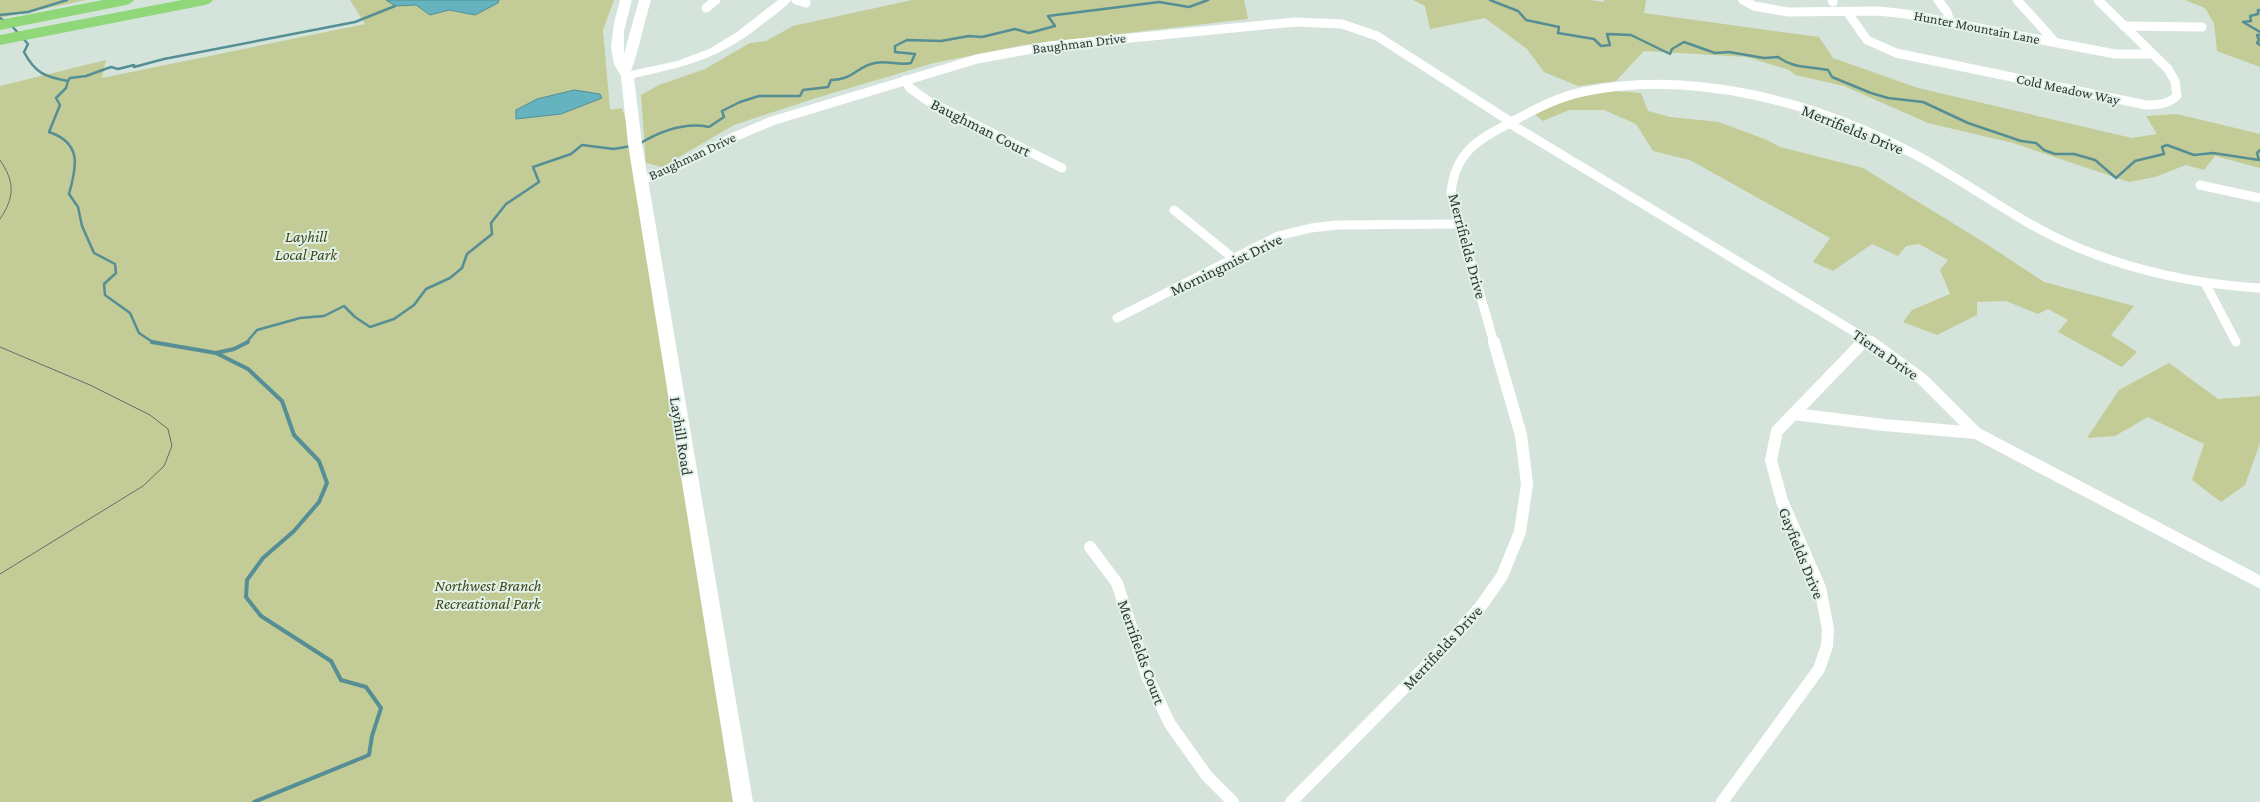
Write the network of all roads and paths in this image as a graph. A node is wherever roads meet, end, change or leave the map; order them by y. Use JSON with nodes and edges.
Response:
{"nodes":[{"id":1,"x":126,"y":0,"type":"edge"},
{"id":2,"x":205,"y":0,"type":"edge"},
{"id":3,"x":217,"y":0,"type":"edge"},
{"id":4,"x":626,"y":0,"type":"edge"},
{"id":5,"x":645,"y":0,"type":"edge"},
{"id":6,"x":716,"y":0,"type":"edge"},
{"id":7,"x":785,"y":0,"type":"edge"},
{"id":8,"x":796,"y":0,"type":"edge"},
{"id":9,"x":1743,"y":0,"type":"edge"},
{"id":10,"x":1938,"y":0,"type":"edge"},
{"id":11,"x":2017,"y":0,"type":"edge"},
{"id":12,"x":2098,"y":0,"type":"edge"},
{"id":13,"x":806,"y":3,"type":"dead end"},
{"id":14,"x":170,"y":7,"type":"junction"},
{"id":15,"x":706,"y":8,"type":"dead end"},
{"id":16,"x":1848,"y":13,"type":"junction"},
{"id":17,"x":1950,"y":22,"type":"junction"},
{"id":18,"x":0,"y":24,"type":"edge"},
{"id":19,"x":2124,"y":26,"type":"junction"},
{"id":20,"x":2202,"y":26,"type":"dead end"},
{"id":21,"x":0,"y":40,"type":"edge"},
{"id":22,"x":2055,"y":42,"type":"junction"},
{"id":23,"x":2152,"y":54,"type":"junction"},
{"id":24,"x":626,"y":73,"type":"junction"},
{"id":25,"x":905,"y":80,"type":"junction"},
{"id":26,"x":1510,"y":122,"type":"junction"},
{"id":27,"x":1062,"y":168,"type":"dead end"},
{"id":28,"x":641,"y":180,"type":"junction"},
{"id":29,"x":2200,"y":185,"type":"dead end"},
{"id":30,"x":2260,"y":198,"type":"edge"},
{"id":31,"x":1174,"y":210,"type":"dead end"},
{"id":32,"x":1459,"y":224,"type":"junction"},
{"id":33,"x":1233,"y":258,"type":"junction"},
{"id":34,"x":2205,"y":283,"type":"junction"},
{"id":35,"x":2260,"y":288,"type":"edge"},
{"id":36,"x":1117,"y":318,"type":"dead end"},
{"id":37,"x":1866,"y":338,"type":"junction"},
{"id":38,"x":2236,"y":342,"type":"dead end"},
{"id":39,"x":1794,"y":414,"type":"junction"},
{"id":40,"x":1976,"y":433,"type":"junction"},
{"id":41,"x":1090,"y":547,"type":"dead end"},
{"id":42,"x":2260,"y":582,"type":"edge"},
{"id":43,"x":742,"y":802,"type":"edge"},
{"id":44,"x":1233,"y":802,"type":"edge"},
{"id":45,"x":1291,"y":802,"type":"edge"},
{"id":46,"x":1722,"y":802,"type":"edge"}],
"edges":[{"from":1,"to":18,"type":"highway"},
{"from":2,"to":14,"type":"highway"},
{"from":3,"to":14,"type":"highway"},
{"from":4,"to":24,"type":"main road","name":"Layhill Road"},
{"from":5,"to":24,"type":"main road","name":"Layhill Road"},
{"from":6,"to":15,"type":"street"},
{"from":7,"to":24,"type":"main road"},
{"from":8,"to":13,"type":"street"},
{"from":9,"to":16,"type":"street","name":"Hunter Mountain Lane"},
{"from":10,"to":17,"type":"street"},
{"from":11,"to":22,"type":"street"},
{"from":12,"to":19,"type":"street","name":"Cold Meadow Way"},
{"from":14,"to":21,"type":"highway"},
{"from":16,"to":17,"type":"street","name":"Hunter Mountain Lane"},
{"from":16,"to":23,"type":"street","name":"Cold Meadow Way"},
{"from":17,"to":22,"type":"street","name":"Hunter Mountain Lane"},
{"from":19,"to":20,"type":"street"},
{"from":19,"to":23,"type":"street","name":"Cold Meadow Way"},
{"from":22,"to":23,"type":"street","name":"Hunter Mountain Lane"},
{"from":24,"to":28,"type":"main road","name":"Layhill Road"},
{"from":25,"to":26,"type":"street","name":"Baughman Drive"},
{"from":25,"to":27,"type":"street","name":"Baughman Court"},
{"from":25,"to":28,"type":"street","name":"Baughman Drive"},
{"from":26,"to":32,"type":"street","name":"Merrifields Drive"},
{"from":26,"to":34,"type":"street","name":"Merrifields Drive"},
{"from":26,"to":37,"type":"street","name":"Tierra Drive"},
{"from":28,"to":43,"type":"main road","name":"Layhill Road"},
{"from":29,"to":30,"type":"street"},
{"from":31,"to":33,"type":"street"},
{"from":32,"to":33,"type":"street","name":"Morningmist Drive"},
{"from":32,"to":45,"type":"street","name":"Merrifields Drive"},
{"from":33,"to":36,"type":"street","name":"Morningmist Drive"},
{"from":34,"to":35,"type":"street","name":"Merrifields Drive"},
{"from":34,"to":38,"type":"street"},
{"from":37,"to":39,"type":"street","name":"Gayfields Drive"},
{"from":37,"to":40,"type":"street","name":"Tierra Drive"},
{"from":39,"to":40,"type":"street"},
{"from":39,"to":46,"type":"street","name":"Gayfields Drive"},
{"from":40,"to":42,"type":"street","name":"Tierra Drive"},
{"from":41,"to":44,"type":"street","name":"Merrifields Court"}]}
